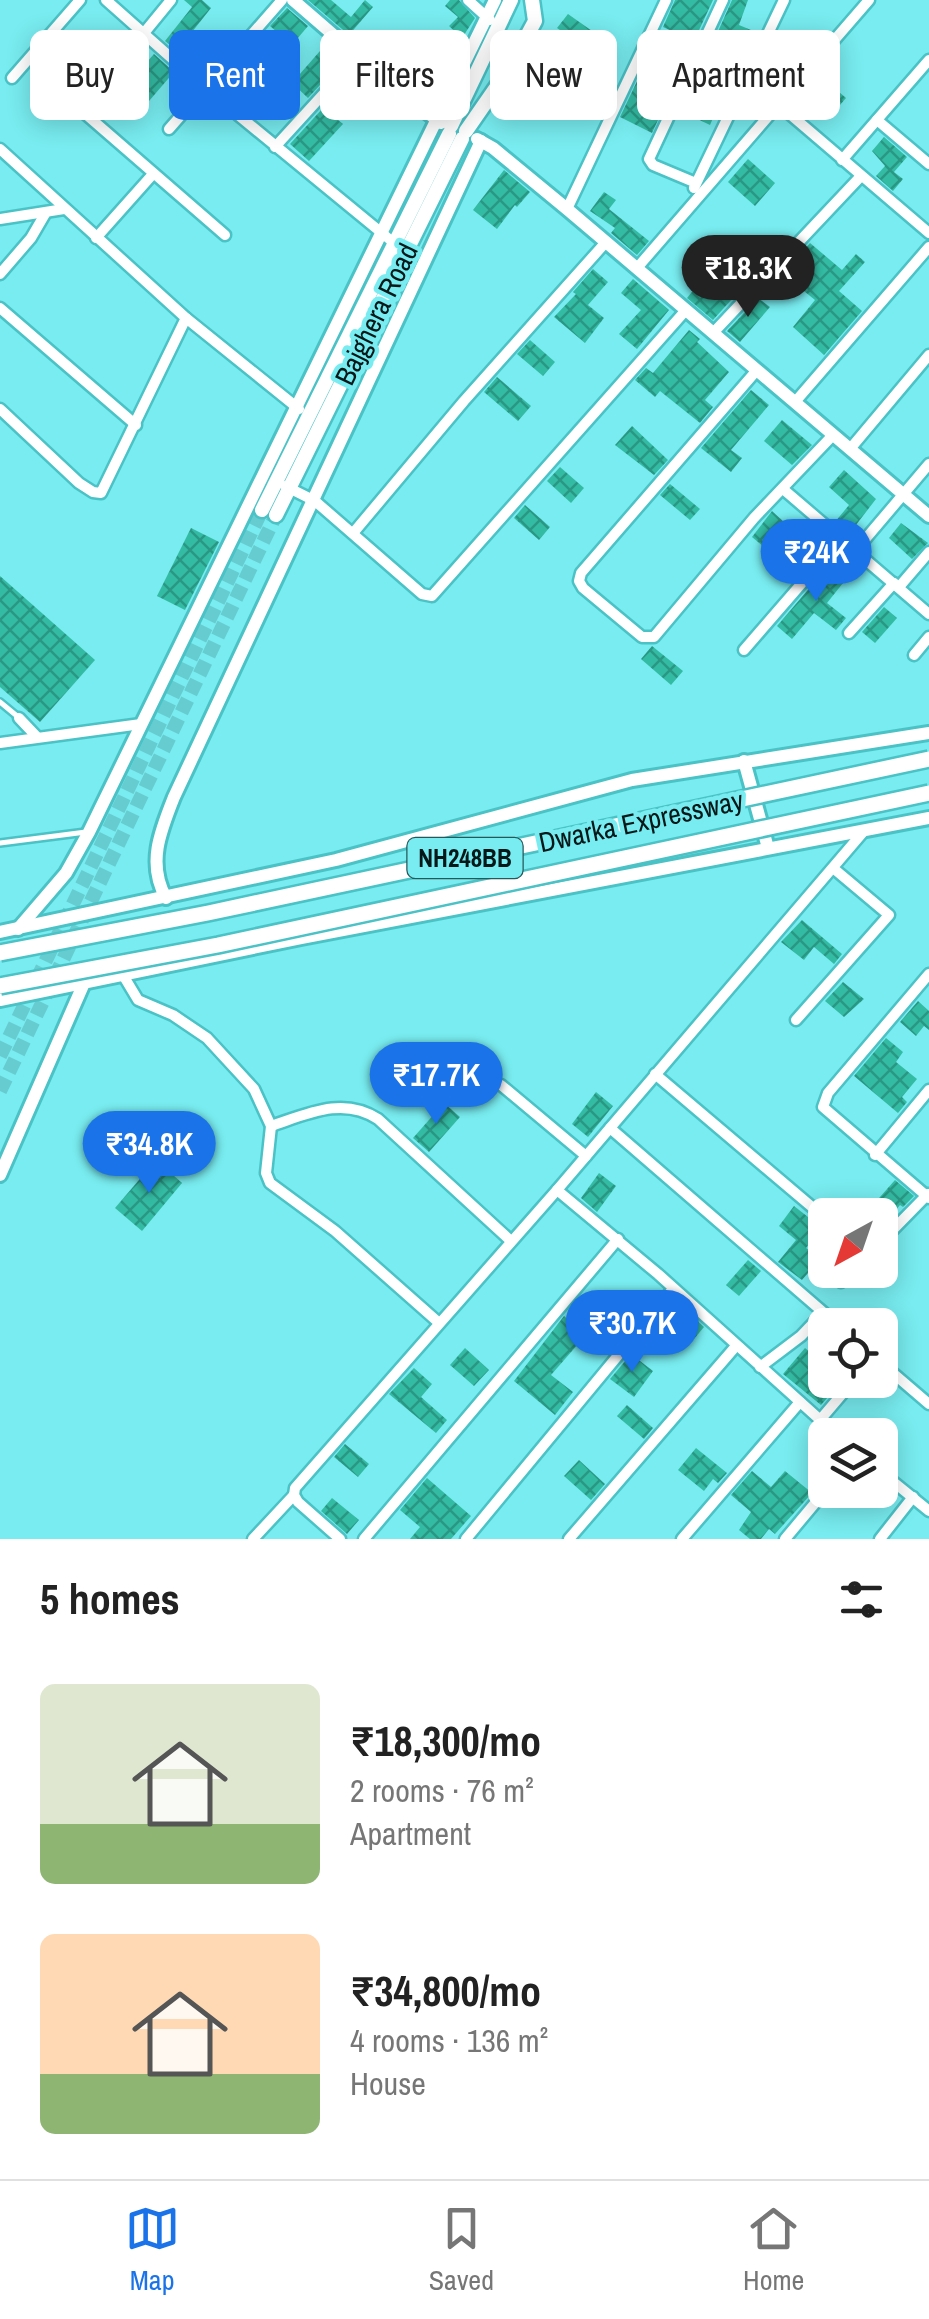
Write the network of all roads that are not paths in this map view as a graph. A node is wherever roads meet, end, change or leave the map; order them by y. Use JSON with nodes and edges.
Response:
{"nodes":[{"id":1,"x":80,"y":0,"type":"edge"},
{"id":2,"x":106,"y":0,"type":"edge"},
{"id":3,"x":171,"y":0,"type":"edge"},
{"id":4,"x":282,"y":0,"type":"edge"},
{"id":5,"x":293,"y":0,"type":"edge"},
{"id":6,"x":468,"y":0,"type":"edge"},
{"id":7,"x":495,"y":0,"type":"edge"},
{"id":8,"x":512,"y":0,"type":"edge"},
{"id":9,"x":532,"y":0,"type":"edge"},
{"id":10,"x":544,"y":0,"type":"edge"},
{"id":11,"x":666,"y":0,"type":"edge"},
{"id":12,"x":724,"y":0,"type":"edge"},
{"id":13,"x":784,"y":0,"type":"edge"},
{"id":14,"x":868,"y":0,"type":"edge"},
{"id":15,"x":493,"y":22,"type":"junction"},
{"id":16,"x":534,"y":22,"type":"junction"},
{"id":17,"x":141,"y":30,"type":"edge"},
{"id":18,"x":146,"y":30,"type":"edge"},
{"id":19,"x":255,"y":30,"type":"edge"},
{"id":20,"x":328,"y":30,"type":"edge"},
{"id":21,"x":710,"y":30,"type":"edge"},
{"id":22,"x":770,"y":30,"type":"edge"},
{"id":23,"x":840,"y":32,"type":"edge"},
{"id":24,"x":149,"y":38,"type":"edge"},
{"id":25,"x":169,"y":56,"type":"edge"},
{"id":26,"x":929,"y":60,"type":"edge"},
{"id":27,"x":12,"y":78,"type":"dead end"},
{"id":28,"x":320,"y":98,"type":"edge"},
{"id":29,"x":92,"y":120,"type":"edge"},
{"id":30,"x":177,"y":120,"type":"edge"},
{"id":31,"x":243,"y":120,"type":"edge"},
{"id":32,"x":441,"y":120,"type":"edge"},
{"id":33,"x":668,"y":120,"type":"edge"},
{"id":34,"x":727,"y":120,"type":"edge"},
{"id":35,"x":764,"y":120,"type":"edge"},
{"id":36,"x":796,"y":120,"type":"edge"},
{"id":37,"x":877,"y":120,"type":"junction"},
{"id":38,"x":170,"y":128,"type":"dead end"},
{"id":39,"x":454,"y":130,"type":"junction"},
{"id":40,"x":480,"y":141,"type":"junction"},
{"id":41,"x":275,"y":147,"type":"junction"},
{"id":42,"x":0,"y":149,"type":"edge"},
{"id":43,"x":842,"y":160,"type":"junction"},
{"id":44,"x":929,"y":164,"type":"edge"},
{"id":45,"x":153,"y":174,"type":"junction"},
{"id":46,"x":862,"y":176,"type":"junction"},
{"id":47,"x":696,"y":184,"type":"junction"},
{"id":48,"x":692,"y":204,"type":"junction"},
{"id":49,"x":64,"y":208,"type":"junction"},
{"id":50,"x":567,"y":209,"type":"junction"},
{"id":51,"x":45,"y":214,"type":"junction"},
{"id":52,"x":0,"y":219,"type":"edge"},
{"id":53,"x":380,"y":231,"type":"junction"},
{"id":54,"x":929,"y":234,"type":"edge"},
{"id":55,"x":224,"y":235,"type":"dead end"},
{"id":56,"x":96,"y":238,"type":"junction"},
{"id":57,"x":394,"y":242,"type":"junction"},
{"id":58,"x":606,"y":242,"type":"junction"},
{"id":59,"x":929,"y":248,"type":"edge"},
{"id":60,"x":637,"y":268,"type":"junction"},
{"id":61,"x":0,"y":274,"type":"edge"},
{"id":62,"x":0,"y":308,"type":"edge"},
{"id":63,"x":686,"y":310,"type":"junction"},
{"id":64,"x":186,"y":318,"type":"junction"},
{"id":65,"x":713,"y":333,"type":"junction"},
{"id":66,"x":929,"y":355,"type":"edge"},
{"id":67,"x":757,"y":370,"type":"junction"},
{"id":68,"x":795,"y":402,"type":"junction"},
{"id":69,"x":0,"y":409,"type":"edge"},
{"id":70,"x":302,"y":411,"type":"junction"},
{"id":71,"x":136,"y":425,"type":"junction"},
{"id":72,"x":833,"y":434,"type":"junction"},
{"id":73,"x":850,"y":449,"type":"junction"},
{"id":74,"x":929,"y":464,"type":"edge"},
{"id":75,"x":282,"y":485,"type":"junction"},
{"id":76,"x":783,"y":489,"type":"junction"},
{"id":77,"x":904,"y":495,"type":"junction"},
{"id":78,"x":315,"y":501,"type":"junction"},
{"id":79,"x":269,"y":512,"type":"tunnel mouth"},
{"id":80,"x":929,"y":516,"type":"edge"},
{"id":81,"x":354,"y":532,"type":"junction"},
{"id":82,"x":841,"y":538,"type":"junction"},
{"id":83,"x":856,"y":550,"type":"junction"},
{"id":84,"x":929,"y":552,"type":"edge"},
{"id":85,"x":897,"y":584,"type":"junction"},
{"id":86,"x":929,"y":614,"type":"edge"},
{"id":87,"x":849,"y":633,"type":"dead end"},
{"id":88,"x":929,"y":637,"type":"edge"},
{"id":89,"x":744,"y":650,"type":"dead end"},
{"id":90,"x":914,"y":656,"type":"dead end"},
{"id":91,"x":0,"y":702,"type":"edge"},
{"id":92,"x":20,"y":718,"type":"joint"},
{"id":93,"x":141,"y":724,"type":"junction"},
{"id":94,"x":929,"y":733,"type":"edge"},
{"id":95,"x":37,"y":737,"type":"junction"},
{"id":96,"x":0,"y":744,"type":"edge"},
{"id":97,"x":929,"y":760,"type":"edge"},
{"id":98,"x":744,"y":761,"type":"junction"},
{"id":99,"x":929,"y":793,"type":"edge"},
{"id":100,"x":929,"y":818,"type":"edge"},
{"id":101,"x":864,"y":830,"type":"junction"},
{"id":102,"x":89,"y":832,"type":"junction"},
{"id":103,"x":0,"y":842,"type":"edge"},
{"id":104,"x":768,"y":848,"type":"junction"},
{"id":105,"x":833,"y":868,"type":"junction"},
{"id":106,"x":166,"y":898,"type":"junction"},
{"id":107,"x":18,"y":928,"type":"junction"},
{"id":108,"x":0,"y":932,"type":"edge"},
{"id":109,"x":0,"y":953,"type":"edge"},
{"id":110,"x":929,"y":974,"type":"edge"},
{"id":111,"x":123,"y":975,"type":"junction"},
{"id":112,"x":84,"y":983,"type":"junction"},
{"id":113,"x":0,"y":986,"type":"edge"},
{"id":114,"x":0,"y":1000,"type":"edge"},
{"id":115,"x":796,"y":1020,"type":"dead end"},
{"id":116,"x":656,"y":1074,"type":"junction"},
{"id":117,"x":501,"y":1085,"type":"dead end"},
{"id":118,"x":929,"y":1090,"type":"edge"},
{"id":119,"x":272,"y":1126,"type":"junction"},
{"id":120,"x":610,"y":1128,"type":"junction"},
{"id":121,"x":875,"y":1155,"type":"junction"},
{"id":122,"x":586,"y":1156,"type":"junction"},
{"id":123,"x":0,"y":1174,"type":"edge"},
{"id":124,"x":557,"y":1190,"type":"junction"},
{"id":125,"x":928,"y":1196,"type":"edge"},
{"id":126,"x":808,"y":1204,"type":"edge"},
{"id":127,"x":898,"y":1225,"type":"edge"},
{"id":128,"x":618,"y":1239,"type":"junction"},
{"id":129,"x":511,"y":1241,"type":"junction"},
{"id":130,"x":673,"y":1289,"type":"junction"},
{"id":131,"x":818,"y":1308,"type":"edge"},
{"id":132,"x":438,"y":1322,"type":"junction"},
{"id":133,"x":808,"y":1328,"type":"edge"},
{"id":134,"x":736,"y":1346,"type":"junction"},
{"id":135,"x":760,"y":1367,"type":"junction"},
{"id":136,"x":898,"y":1377,"type":"edge"},
{"id":137,"x":839,"y":1398,"type":"edge"},
{"id":138,"x":800,"y":1402,"type":"junction"},
{"id":139,"x":929,"y":1404,"type":"edge"},
{"id":140,"x":818,"y":1418,"type":"edge"},
{"id":141,"x":822,"y":1418,"type":"edge"},
{"id":142,"x":898,"y":1486,"type":"edge"},
{"id":143,"x":294,"y":1495,"type":"junction"},
{"id":144,"x":912,"y":1497,"type":"junction"},
{"id":145,"x":811,"y":1508,"type":"edge"},
{"id":146,"x":929,"y":1511,"type":"edge"},
{"id":147,"x":253,"y":1539,"type":"edge"},
{"id":148,"x":340,"y":1539,"type":"edge"},
{"id":149,"x":364,"y":1539,"type":"edge"},
{"id":150,"x":466,"y":1539,"type":"edge"},
{"id":151,"x":570,"y":1539,"type":"edge"},
{"id":152,"x":682,"y":1539,"type":"edge"},
{"id":153,"x":784,"y":1539,"type":"edge"},
{"id":154,"x":880,"y":1539,"type":"edge"}],
"edges":[{"from":1,"to":27,"type":"street"},
{"from":2,"to":17,"type":"street"},
{"from":3,"to":18,"type":"street"},
{"from":4,"to":19,"type":"street"},
{"from":5,"to":20,"type":"street"},
{"from":6,"to":15,"type":"street"},
{"from":7,"to":15,"type":"street"},
{"from":8,"to":15,"type":"main road","name":"Bajghera Road"},
{"from":9,"to":16,"type":"main road"},
{"from":10,"to":16,"type":"street"},
{"from":11,"to":50,"type":"street"},
{"from":12,"to":21,"type":"street"},
{"from":13,"to":22,"type":"street"},
{"from":14,"to":23,"type":"street"},
{"from":15,"to":39,"type":"main road","name":"Bajghera Road"},
{"from":16,"to":39,"type":"main road","name":"Bajghera Road"},
{"from":24,"to":25,"type":"street"},
{"from":26,"to":37,"type":"street"},
{"from":28,"to":41,"type":"street"},
{"from":29,"to":45,"type":"street"},
{"from":30,"to":38,"type":"street"},
{"from":31,"to":41,"type":"street"},
{"from":32,"to":39,"type":"street"},
{"from":33,"to":47,"type":"street"},
{"from":34,"to":47,"type":"street"},
{"from":35,"to":48,"type":"street"},
{"from":36,"to":43,"type":"street"},
{"from":37,"to":43,"type":"street"},
{"from":37,"to":44,"type":"street"},
{"from":39,"to":40,"type":"street"},
{"from":39,"to":53,"type":"street"},
{"from":39,"to":57,"type":"main road","name":"Bajghera Road"},
{"from":39,"to":75,"type":"main road","name":"Bajghera Road"},
{"from":40,"to":50,"type":"street"},
{"from":40,"to":78,"type":"street"},
{"from":41,"to":53,"type":"street"},
{"from":42,"to":49,"type":"street"},
{"from":43,"to":46,"type":"street"},
{"from":45,"to":55,"type":"street"},
{"from":45,"to":56,"type":"street"},
{"from":46,"to":54,"type":"street"},
{"from":46,"to":65,"type":"street"},
{"from":47,"to":48,"type":"street"},
{"from":48,"to":60,"type":"street"},
{"from":49,"to":51,"type":"street"},
{"from":49,"to":56,"type":"street"},
{"from":50,"to":58,"type":"street"},
{"from":51,"to":52,"type":"street"},
{"from":51,"to":61,"type":"street"},
{"from":53,"to":57,"type":"street"},
{"from":53,"to":70,"type":"street"},
{"from":56,"to":64,"type":"street"},
{"from":57,"to":70,"type":"main road","name":"Bajghera Road"},
{"from":58,"to":60,"type":"street"},
{"from":58,"to":81,"type":"street"},
{"from":59,"to":68,"type":"street"},
{"from":60,"to":63,"type":"street"},
{"from":62,"to":71,"type":"street"},
{"from":63,"to":65,"type":"street"},
{"from":63,"to":81,"type":"street"},
{"from":64,"to":70,"type":"street"},
{"from":64,"to":71,"type":"street"},
{"from":65,"to":67,"type":"street"},
{"from":66,"to":73,"type":"street"},
{"from":67,"to":68,"type":"street"},
{"from":67,"to":76,"type":"street"},
{"from":68,"to":72,"type":"street"},
{"from":69,"to":71,"type":"street"},
{"from":70,"to":75,"type":"main road","name":"Bajghera Road"},
{"from":70,"to":93,"type":"street"},
{"from":72,"to":73,"type":"street"},
{"from":72,"to":76,"type":"street"},
{"from":73,"to":77,"type":"street"},
{"from":74,"to":77,"type":"street"},
{"from":75,"to":78,"type":"street"},
{"from":75,"to":79,"type":"main road"},
{"from":76,"to":82,"type":"street"},
{"from":77,"to":80,"type":"street"},
{"from":77,"to":83,"type":"street"},
{"from":78,"to":81,"type":"street"},
{"from":78,"to":106,"type":"street"},
{"from":82,"to":83,"type":"street"},
{"from":82,"to":89,"type":"street"},
{"from":83,"to":85,"type":"street"},
{"from":84,"to":85,"type":"street"},
{"from":85,"to":86,"type":"street"},
{"from":85,"to":87,"type":"street"},
{"from":88,"to":90,"type":"street"},
{"from":91,"to":92,"type":"lane"},
{"from":92,"to":95,"type":"street"},
{"from":93,"to":95,"type":"street"},
{"from":93,"to":102,"type":"street"},
{"from":94,"to":98,"type":"street"},
{"from":95,"to":96,"type":"street"},
{"from":97,"to":109,"type":"highway","name":"Dwarka Expressway","number":"NH248BB","bridge":true},
{"from":98,"to":104,"type":"street"},
{"from":98,"to":106,"type":"street"},
{"from":99,"to":113,"type":"highway","name":"Dwarka Expressway","number":"NH248BB","bridge":true},
{"from":100,"to":101,"type":"street"},
{"from":101,"to":104,"type":"street"},
{"from":101,"to":105,"type":"street"},
{"from":102,"to":103,"type":"lane"},
{"from":102,"to":107,"type":"street"},
{"from":104,"to":111,"type":"street"},
{"from":105,"to":115,"type":"street"},
{"from":105,"to":116,"type":"street"},
{"from":106,"to":107,"type":"street"},
{"from":107,"to":108,"type":"street"},
{"from":110,"to":121,"type":"street"},
{"from":111,"to":112,"type":"street"},
{"from":111,"to":119,"type":"street"},
{"from":112,"to":114,"type":"street"},
{"from":112,"to":123,"type":"street"},
{"from":116,"to":120,"type":"street"},
{"from":116,"to":126,"type":"street"},
{"from":117,"to":122,"type":"street"},
{"from":118,"to":121,"type":"street"},
{"from":119,"to":129,"type":"street"},
{"from":119,"to":132,"type":"street"},
{"from":120,"to":122,"type":"street"},
{"from":120,"to":131,"type":"street"},
{"from":121,"to":125,"type":"street"},
{"from":122,"to":124,"type":"street"},
{"from":124,"to":128,"type":"street"},
{"from":124,"to":129,"type":"street"},
{"from":125,"to":127,"type":"street"},
{"from":128,"to":130,"type":"street"},
{"from":128,"to":149,"type":"street"},
{"from":129,"to":132,"type":"street"},
{"from":130,"to":134,"type":"street"},
{"from":130,"to":150,"type":"street"},
{"from":132,"to":143,"type":"street"},
{"from":133,"to":135,"type":"street"},
{"from":134,"to":135,"type":"street"},
{"from":134,"to":151,"type":"street"},
{"from":135,"to":138,"type":"street"},
{"from":136,"to":139,"type":"street"},
{"from":137,"to":141,"type":"street"},
{"from":138,"to":140,"type":"street"},
{"from":138,"to":152,"type":"street"},
{"from":142,"to":144,"type":"street"},
{"from":143,"to":147,"type":"street"},
{"from":143,"to":148,"type":"street"},
{"from":144,"to":146,"type":"street"},
{"from":144,"to":154,"type":"street"},
{"from":145,"to":153,"type":"street"}]}
